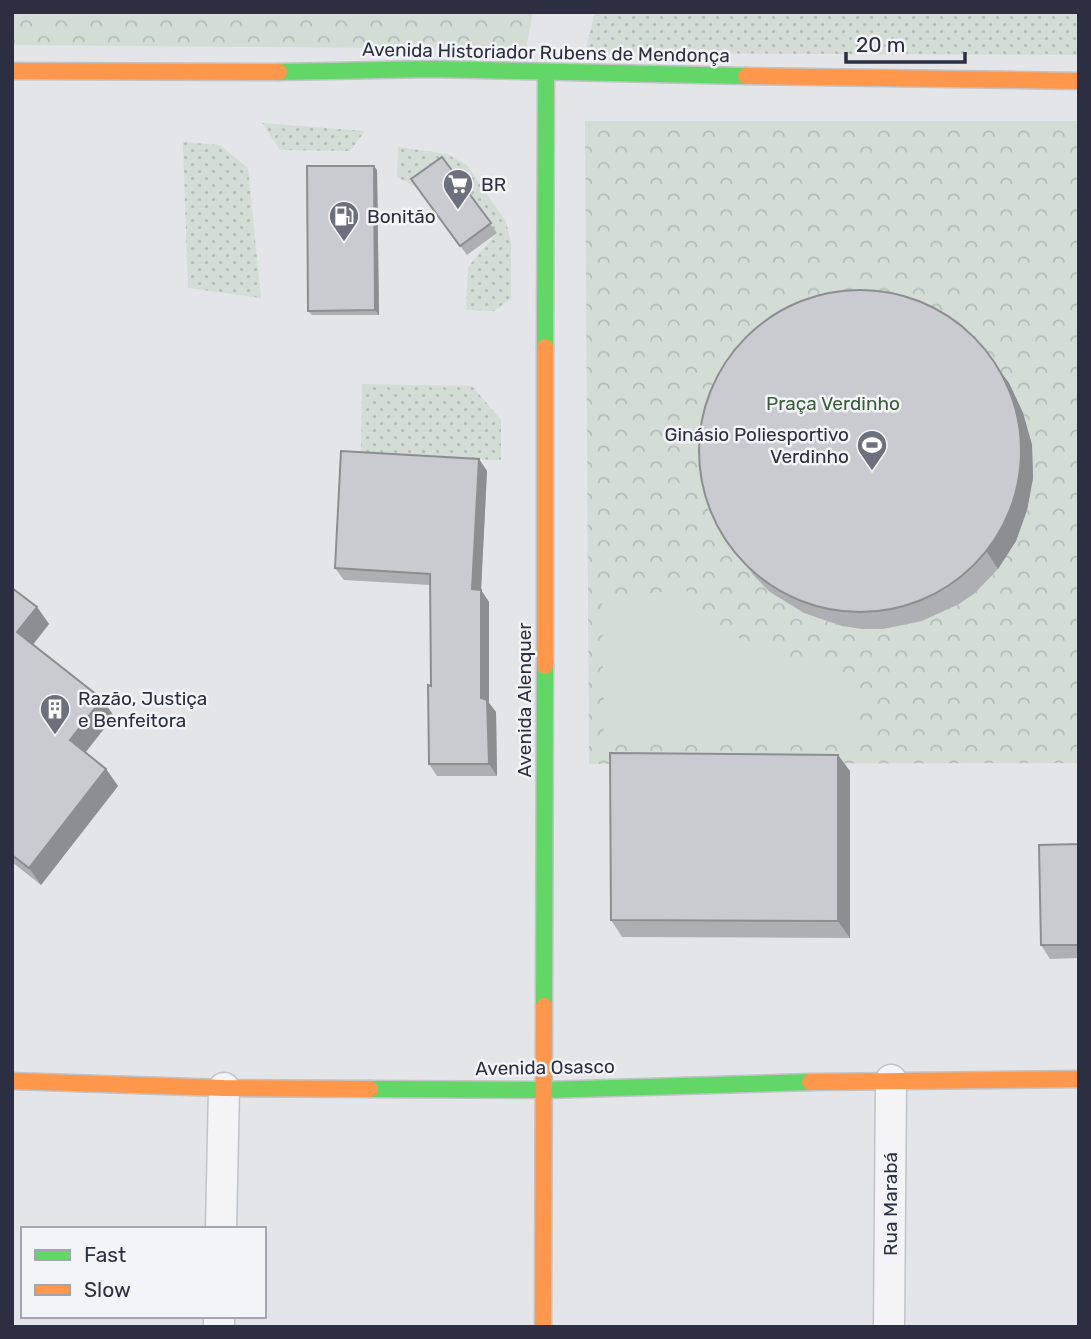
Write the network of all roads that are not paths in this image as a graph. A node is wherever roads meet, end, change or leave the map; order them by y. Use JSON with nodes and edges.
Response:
{"nodes":[{"id":1,"x":12,"y":71,"type":"edge"},
{"id":2,"x":546,"y":73,"type":"junction"},
{"id":3,"x":1079,"y":81,"type":"edge"},
{"id":4,"x":1079,"y":1079,"type":"edge"},
{"id":5,"x":891,"y":1080,"type":"junction"},
{"id":6,"x":12,"y":1081,"type":"edge"},
{"id":7,"x":224,"y":1088,"type":"junction"},
{"id":8,"x":545,"y":1090,"type":"junction"},
{"id":9,"x":221,"y":1227,"type":"edge"},
{"id":10,"x":543,"y":1327,"type":"edge"},
{"id":11,"x":889,"y":1327,"type":"edge"}],
"edges":[{"from":1,"to":2,"type":"street","name":"Avenida Historiador Rubens de Mendonça"},
{"from":2,"to":3,"type":"street","name":"Avenida Historiador Rubens de Mendonça"},
{"from":2,"to":8,"type":"street","name":"Avenida Alenquer"},
{"from":4,"to":5,"type":"street","name":"Avenida Osasco"},
{"from":5,"to":8,"type":"street","name":"Avenida Osasco"},
{"from":5,"to":11,"type":"street","name":"Rua Marabá"},
{"from":6,"to":7,"type":"street","name":"Avenida Osasco"},
{"from":7,"to":8,"type":"street","name":"Avenida Osasco"},
{"from":7,"to":9,"type":"street"},
{"from":8,"to":10,"type":"street","name":"Avenida Alenquer"}]}
